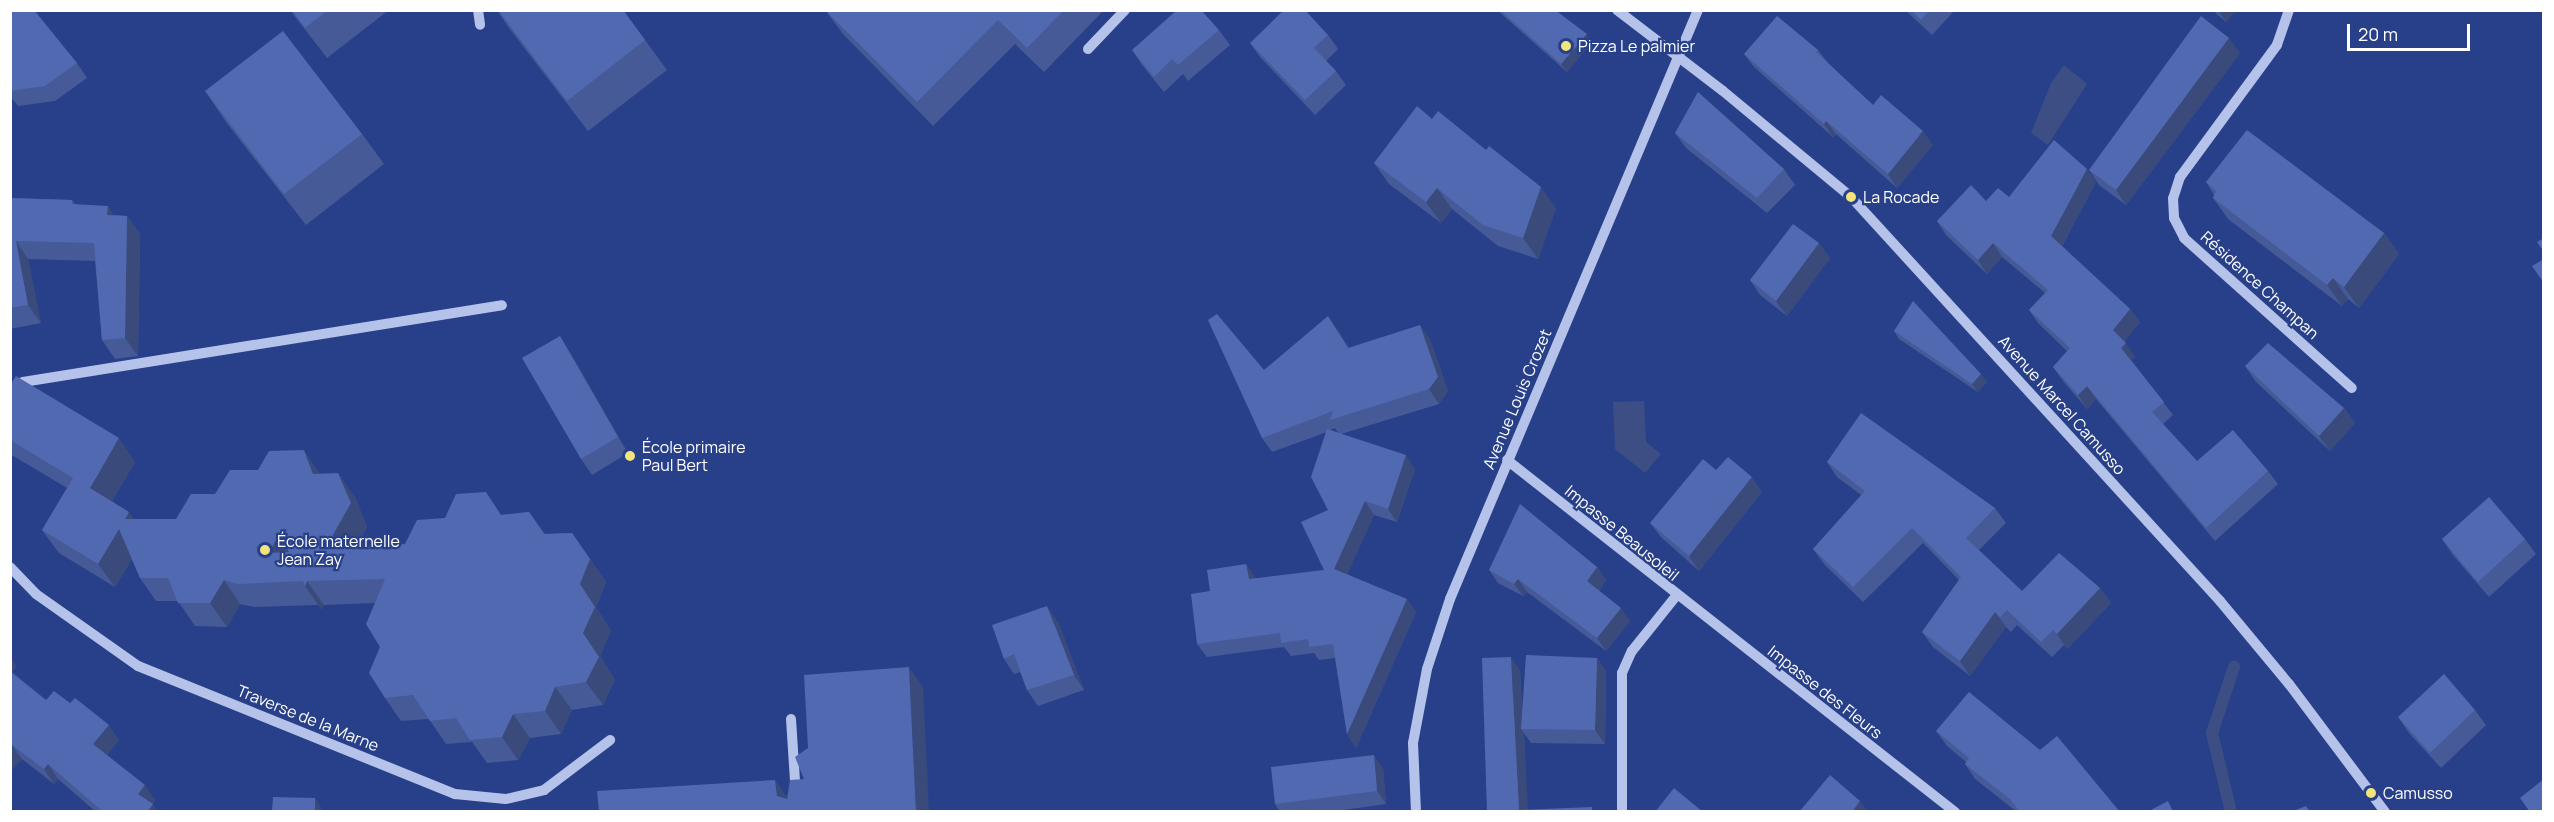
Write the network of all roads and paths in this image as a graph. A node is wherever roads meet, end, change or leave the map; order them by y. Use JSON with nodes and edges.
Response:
{"nodes":[{"id":1,"x":478,"y":10,"type":"edge"},
{"id":2,"x":1125,"y":10,"type":"edge"},
{"id":3,"x":1617,"y":10,"type":"edge"},
{"id":4,"x":1698,"y":10,"type":"edge"},
{"id":5,"x":2289,"y":10,"type":"edge"},
{"id":6,"x":480,"y":25,"type":"dead end"},
{"id":7,"x":1088,"y":49,"type":"dead end"},
{"id":8,"x":1679,"y":56,"type":"junction"},
{"id":9,"x":502,"y":305,"type":"dead end"},
{"id":10,"x":2352,"y":388,"type":"dead end"},
{"id":11,"x":10,"y":392,"type":"edge"},
{"id":12,"x":1507,"y":460,"type":"junction"},
{"id":13,"x":10,"y":567,"type":"edge"},
{"id":14,"x":1676,"y":596,"type":"junction"},
{"id":15,"x":791,"y":719,"type":"dead end"},
{"id":16,"x":610,"y":740,"type":"dead end"},
{"id":17,"x":797,"y":812,"type":"edge"},
{"id":18,"x":1416,"y":812,"type":"edge"},
{"id":19,"x":1622,"y":812,"type":"edge"},
{"id":20,"x":1955,"y":812,"type":"edge"},
{"id":21,"x":2385,"y":812,"type":"edge"}],
"edges":[{"from":1,"to":6,"type":"street"},
{"from":2,"to":7,"type":"street"},
{"from":3,"to":8,"type":"street","name":"Avenue Marcel Camusso"},
{"from":4,"to":8,"type":"street","name":"Avenue Louis Crozet"},
{"from":5,"to":10,"type":"street","name":"Résidence Champan"},
{"from":8,"to":12,"type":"street","name":"Avenue Louis Crozet"},
{"from":8,"to":21,"type":"street","name":"Avenue Marcel Camusso"},
{"from":9,"to":11,"type":"street"},
{"from":12,"to":14,"type":"street","name":"Impasse Beausoleil"},
{"from":12,"to":18,"type":"street","name":"Avenue Louis Crozet"},
{"from":13,"to":16,"type":"street","name":"Traverse de la Marne"},
{"from":14,"to":19,"type":"street","name":"Impasse Beausoleil"},
{"from":14,"to":20,"type":"street","name":"Impasse des Fleurs"},
{"from":15,"to":17,"type":"street"}]}
